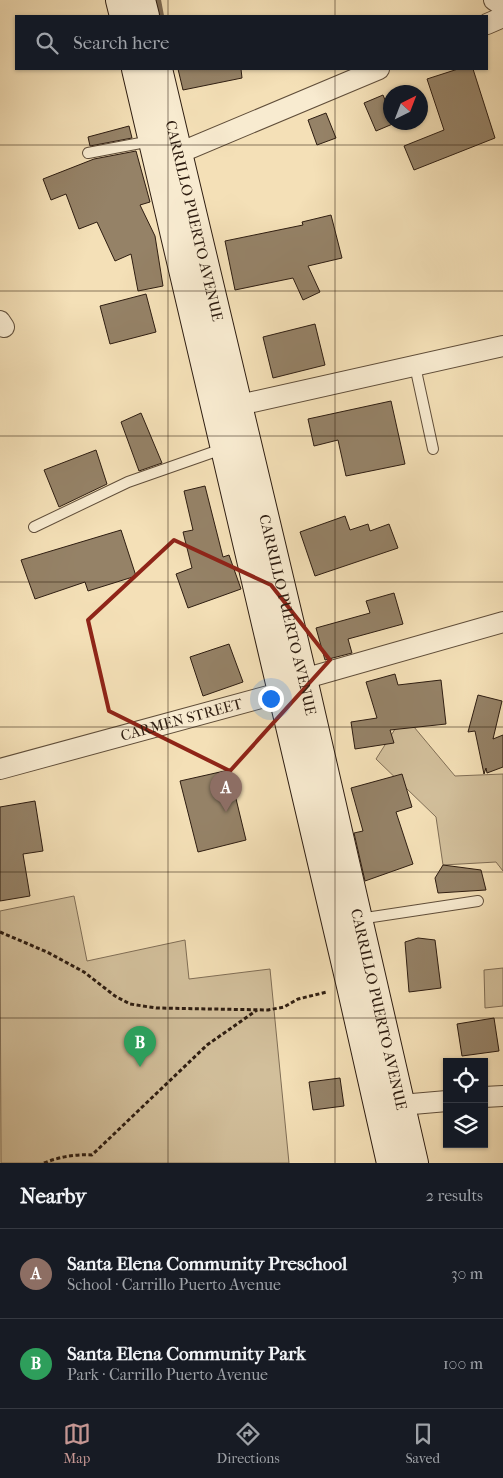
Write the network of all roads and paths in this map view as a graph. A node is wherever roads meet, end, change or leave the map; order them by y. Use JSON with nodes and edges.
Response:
{"nodes":[{"id":1,"x":120,"y":0,"type":"edge"},
{"id":2,"x":141,"y":0,"type":"edge"},
{"id":3,"x":124,"y":15,"type":"edge"},
{"id":4,"x":145,"y":15,"type":"edge"},
{"id":5,"x":136,"y":70,"type":"edge"},
{"id":6,"x":158,"y":70,"type":"edge"},
{"id":7,"x":377,"y":70,"type":"edge"},
{"id":8,"x":153,"y":141,"type":"junction"},
{"id":9,"x":88,"y":152,"type":"dead end"},
{"id":10,"x":179,"y":153,"type":"junction"},
{"id":11,"x":503,"y":346,"type":"edge"},
{"id":12,"x":415,"y":366,"type":"junction"},
{"id":13,"x":239,"y":405,"type":"junction"},
{"id":14,"x":225,"y":448,"type":"junction"},
{"id":15,"x":433,"y":449,"type":"dead end"},
{"id":16,"x":34,"y":526,"type":"dead end"},
{"id":17,"x":503,"y":622,"type":"edge"},
{"id":18,"x":293,"y":686,"type":"junction"},
{"id":19,"x":0,"y":769,"type":"edge"},
{"id":20,"x":478,"y":901,"type":"dead end"},
{"id":21,"x":358,"y":919,"type":"junction"},
{"id":22,"x":0,"y":932,"type":"edge"},
{"id":23,"x":351,"y":986,"type":"junction"},
{"id":24,"x":258,"y":1010,"type":"junction"},
{"id":25,"x":503,"y":1096,"type":"edge"},
{"id":26,"x":488,"y":1098,"type":"edge"},
{"id":27,"x":443,"y":1101,"type":"edge"},
{"id":28,"x":401,"y":1105,"type":"junction"},
{"id":29,"x":44,"y":1163,"type":"edge"},
{"id":30,"x":391,"y":1163,"type":"edge"},
{"id":31,"x":414,"y":1163,"type":"edge"}],
"edges":[{"from":1,"to":3,"type":"main road"},
{"from":2,"to":4,"type":"main road"},
{"from":5,"to":8,"type":"main road","name":"CARRILLO PUERTO AVENUE"},
{"from":6,"to":10,"type":"main road","name":"CARRILLO PUERTO AVENUE"},
{"from":7,"to":10,"type":"street"},
{"from":8,"to":9,"type":"lane"},
{"from":8,"to":14,"type":"main road","name":"CARRILLO PUERTO AVENUE"},
{"from":10,"to":13,"type":"main road","name":"CARRILLO PUERTO AVENUE"},
{"from":11,"to":12,"type":"street"},
{"from":12,"to":13,"type":"street"},
{"from":12,"to":15,"type":"lane"},
{"from":13,"to":18,"type":"main road","name":"CARRILLO PUERTO AVENUE"},
{"from":14,"to":16,"type":"lane"},
{"from":14,"to":18,"type":"main road","name":"CARRILLO PUERTO AVENUE"},
{"from":17,"to":18,"type":"street","name":"CARMEN STREET"},
{"from":18,"to":19,"type":"street","name":"CARMEN STREET"},
{"from":18,"to":21,"type":"main road","name":"CARRILLO PUERTO AVENUE"},
{"from":18,"to":23,"type":"main road","name":"CARRILLO PUERTO AVENUE"},
{"from":20,"to":21,"type":"lane"},
{"from":21,"to":28,"type":"main road","name":"CARRILLO PUERTO AVENUE"},
{"from":22,"to":24,"type":"path"},
{"from":23,"to":24,"type":"path"},
{"from":23,"to":30,"type":"main road","name":"CARRILLO PUERTO AVENUE"},
{"from":24,"to":29,"type":"path"},
{"from":25,"to":26,"type":"street"},
{"from":27,"to":28,"type":"street"},
{"from":28,"to":31,"type":"main road","name":"CARRILLO PUERTO AVENUE"}]}
